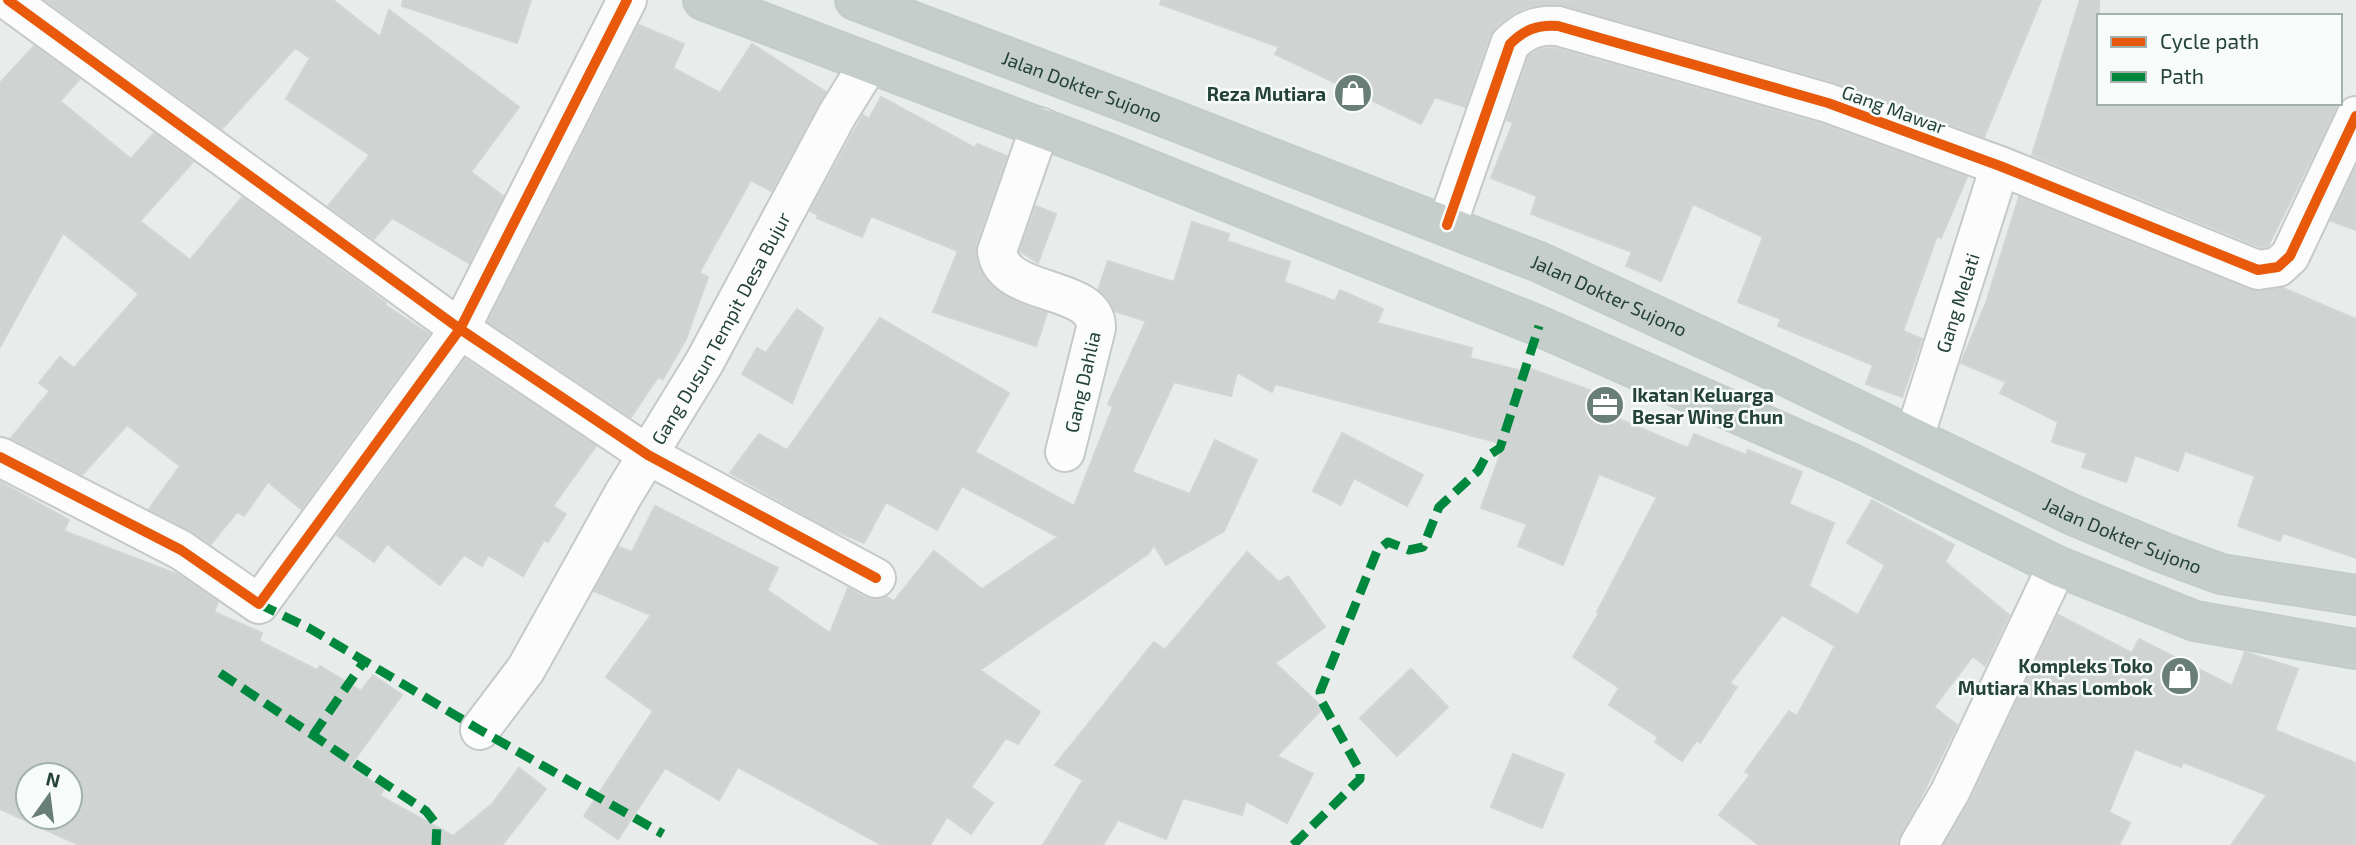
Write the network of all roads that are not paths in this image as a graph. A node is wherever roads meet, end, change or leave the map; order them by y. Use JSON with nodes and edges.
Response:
{"nodes":[{"id":1,"x":8,"y":0,"type":"edge"},
{"id":2,"x":627,"y":0,"type":"edge"},
{"id":3,"x":703,"y":0,"type":"edge"},
{"id":4,"x":855,"y":0,"type":"edge"},
{"id":5,"x":0,"y":13,"type":"edge"},
{"id":6,"x":869,"y":65,"type":"junction"},
{"id":7,"x":1129,"y":103,"type":"junction"},
{"id":8,"x":2356,"y":116,"type":"edge"},
{"id":9,"x":1040,"y":127,"type":"junction"},
{"id":10,"x":1112,"y":155,"type":"junction"},
{"id":11,"x":2000,"y":166,"type":"junction"},
{"id":12,"x":1447,"y":225,"type":"junction"},
{"id":13,"x":460,"y":329,"type":"junction"},
{"id":14,"x":1914,"y":438,"type":"junction"},
{"id":15,"x":1065,"y":452,"type":"dead end"},
{"id":16,"x":648,"y":455,"type":"junction"},
{"id":17,"x":0,"y":457,"type":"edge"},
{"id":18,"x":2057,"y":566,"type":"junction"},
{"id":19,"x":876,"y":578,"type":"dead end"},
{"id":20,"x":2356,"y":595,"type":"edge"},
{"id":21,"x":2356,"y":649,"type":"edge"},
{"id":22,"x":480,"y":730,"type":"dead end"},
{"id":23,"x":1919,"y":845,"type":"edge"}],
"edges":[{"from":1,"to":5,"type":"street"},
{"from":1,"to":13,"type":"street"},
{"from":2,"to":13,"type":"street"},
{"from":3,"to":6,"type":"highway"},
{"from":4,"to":7,"type":"highway","name":"Jalan Dokter Sujono"},
{"from":6,"to":9,"type":"highway"},
{"from":6,"to":16,"type":"street","name":"Gang Dusun Tempit Desa Bujur"},
{"from":7,"to":10,"type":"highway"},
{"from":7,"to":12,"type":"highway","name":"Jalan Dokter Sujono"},
{"from":8,"to":11,"type":"street","name":"Gang Mawar"},
{"from":9,"to":10,"type":"highway"},
{"from":9,"to":15,"type":"street","name":"Gang Dahlia"},
{"from":10,"to":18,"type":"highway"},
{"from":11,"to":12,"type":"street","name":"Gang Mawar"},
{"from":11,"to":14,"type":"street","name":"Gang Melati"},
{"from":12,"to":14,"type":"highway","name":"Jalan Dokter Sujono"},
{"from":13,"to":16,"type":"street"},
{"from":13,"to":17,"type":"street"},
{"from":14,"to":20,"type":"highway","name":"Jalan Dokter Sujono"},
{"from":16,"to":19,"type":"street"},
{"from":16,"to":22,"type":"street","name":"Gang Dusun Tempit Desa Bujur"},
{"from":18,"to":21,"type":"highway"},
{"from":18,"to":23,"type":"street"}]}
